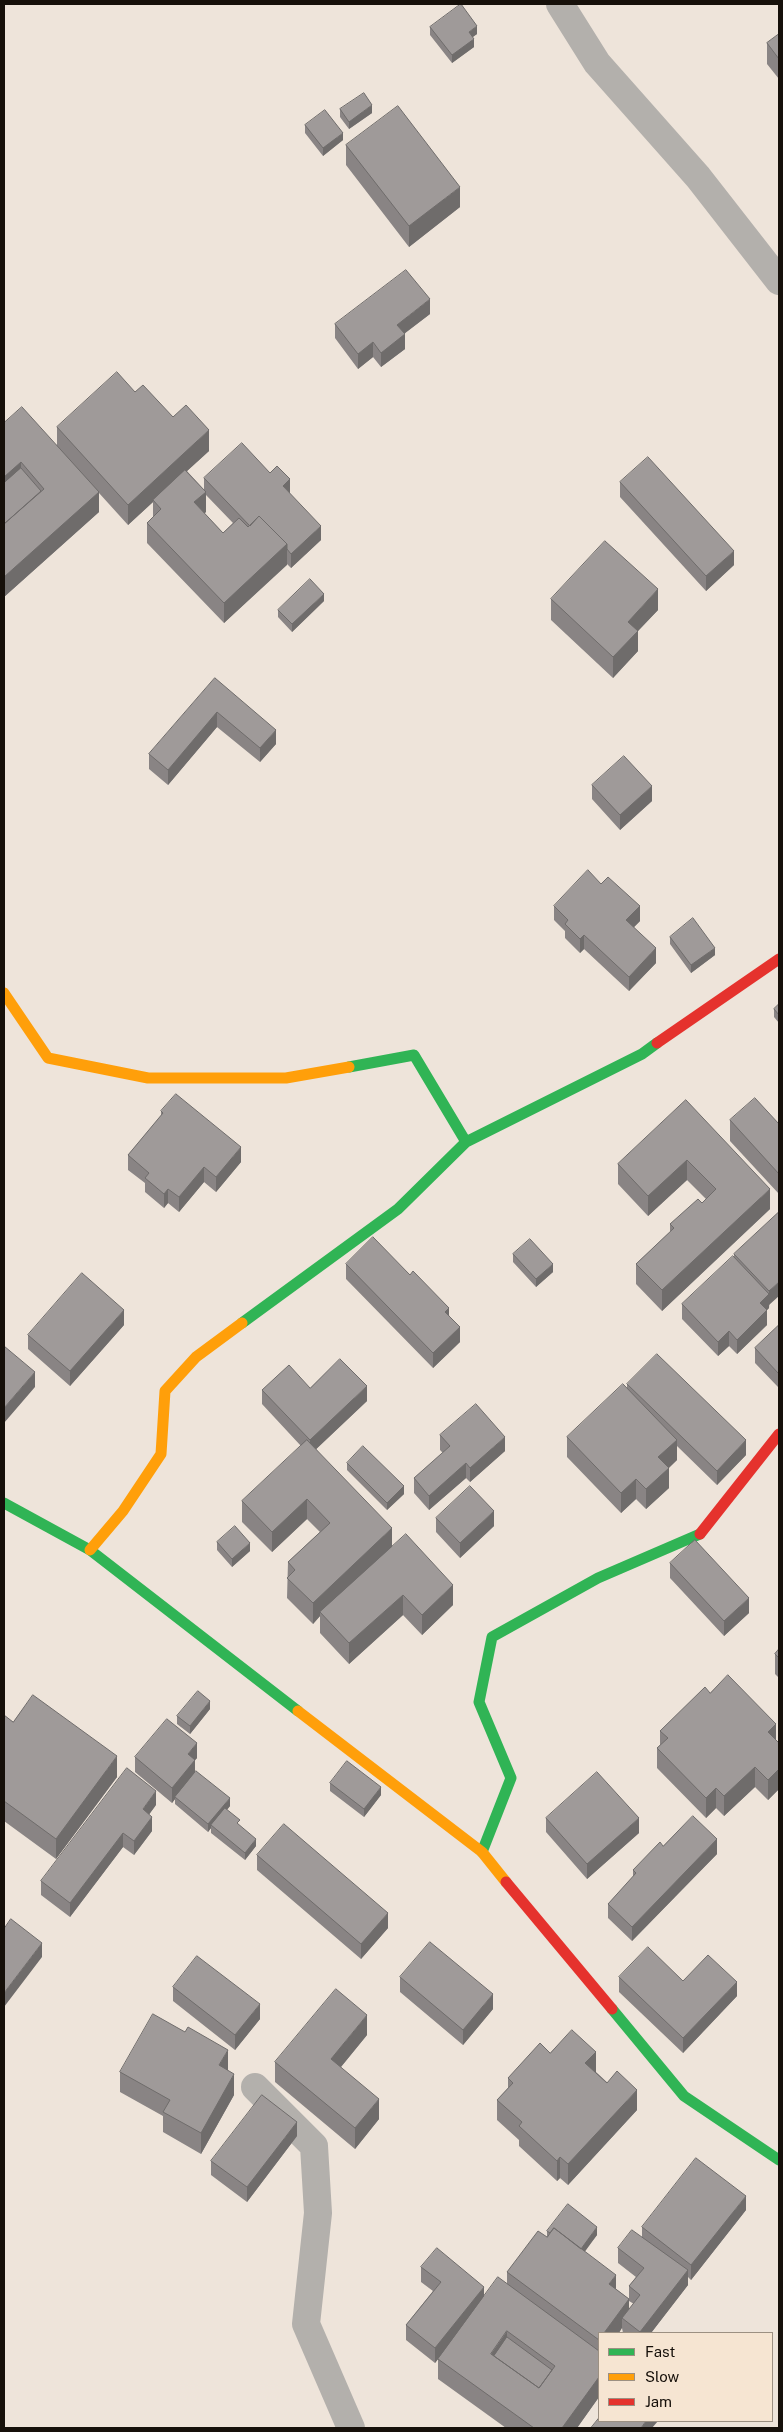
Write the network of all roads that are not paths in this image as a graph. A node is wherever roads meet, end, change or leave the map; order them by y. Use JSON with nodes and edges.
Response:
{"nodes":[{"id":1,"x":560,"y":4,"type":"edge"},
{"id":2,"x":779,"y":280,"type":"edge"},
{"id":3,"x":779,"y":958,"type":"edge"},
{"id":4,"x":4,"y":994,"type":"edge"},
{"id":5,"x":466,"y":1142,"type":"junction"},
{"id":6,"x":779,"y":1434,"type":"edge"},
{"id":7,"x":4,"y":1503,"type":"edge"},
{"id":8,"x":90,"y":1550,"type":"junction"},
{"id":9,"x":482,"y":1852,"type":"junction"},
{"id":10,"x":254,"y":2087,"type":"dead end"},
{"id":11,"x":779,"y":2160,"type":"edge"},
{"id":12,"x":351,"y":2428,"type":"edge"}],
"edges":[{"from":1,"to":2,"type":"street"},
{"from":3,"to":5,"type":"street"},
{"from":4,"to":5,"type":"street"},
{"from":5,"to":8,"type":"street"},
{"from":6,"to":9,"type":"street"},
{"from":7,"to":8,"type":"street"},
{"from":8,"to":9,"type":"street"},
{"from":9,"to":11,"type":"street"},
{"from":10,"to":12,"type":"street"}]}
